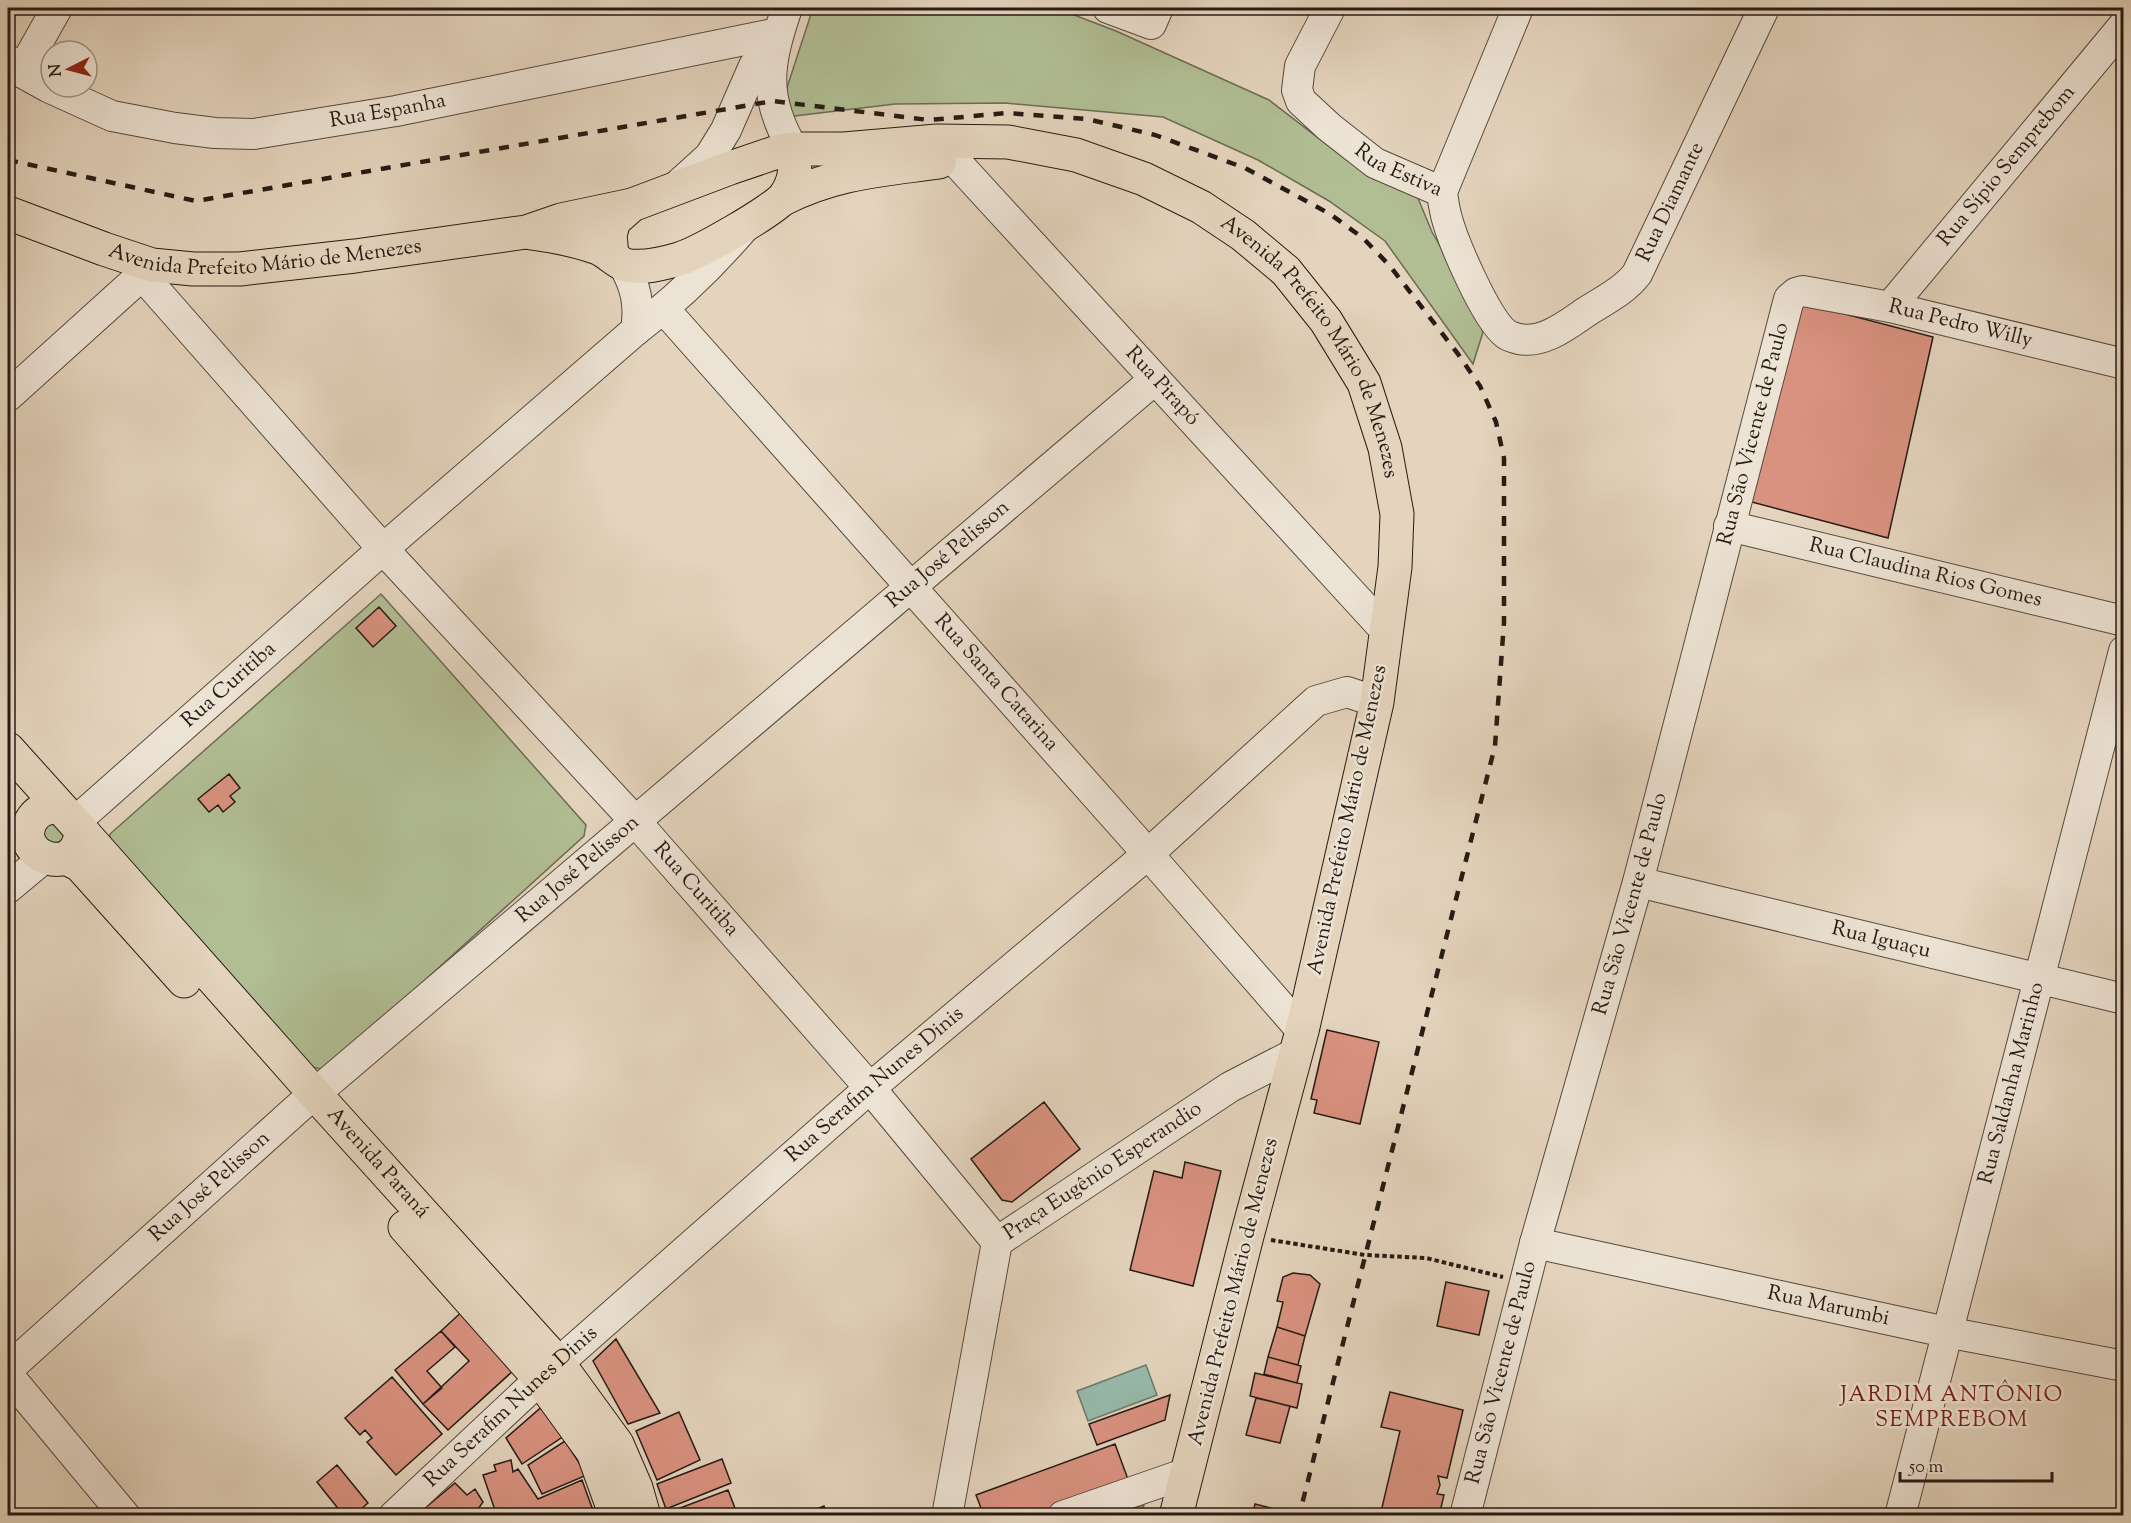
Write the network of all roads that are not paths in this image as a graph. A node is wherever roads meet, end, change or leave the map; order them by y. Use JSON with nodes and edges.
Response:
{"nodes":[{"id":1,"x":57,"y":8,"type":"edge"},
{"id":2,"x":1108,"y":8,"type":"edge"},
{"id":3,"x":1330,"y":8,"type":"edge"},
{"id":4,"x":1518,"y":8,"type":"edge"},
{"id":5,"x":1764,"y":8,"type":"edge"},
{"id":6,"x":1154,"y":16,"type":"edge"},
{"id":7,"x":783,"y":20,"type":"edge"},
{"id":8,"x":2124,"y":25,"type":"edge"},
{"id":9,"x":14,"y":66,"type":"edge"},
{"id":10,"x":794,"y":149,"type":"junction"},
{"id":11,"x":946,"y":151,"type":"junction"},
{"id":12,"x":670,"y":192,"type":"junction"},
{"id":13,"x":1442,"y":192,"type":"junction"},
{"id":14,"x":783,"y":199,"type":"junction"},
{"id":15,"x":632,"y":205,"type":"junction"},
{"id":16,"x":8,"y":213,"type":"edge"},
{"id":17,"x":746,"y":225,"type":"junction"},
{"id":18,"x":526,"y":232,"type":"junction"},
{"id":19,"x":618,"y":260,"type":"junction"},
{"id":20,"x":147,"y":270,"type":"junction"},
{"id":21,"x":1796,"y":292,"type":"joint"},
{"id":22,"x":1890,"y":307,"type":"junction"},
{"id":23,"x":664,"y":309,"type":"junction"},
{"id":24,"x":636,"y":330,"type":"junction"},
{"id":25,"x":1520,"y":339,"type":"joint"},
{"id":26,"x":2124,"y":364,"type":"edge"},
{"id":27,"x":1154,"y":380,"type":"junction"},
{"id":28,"x":8,"y":396,"type":"edge"},
{"id":29,"x":1729,"y":526,"type":"junction"},
{"id":30,"x":382,"y":549,"type":"junction"},
{"id":31,"x":911,"y":587,"type":"junction"},
{"id":32,"x":2124,"y":621,"type":"edge"},
{"id":33,"x":1386,"y":632,"type":"junction"},
{"id":34,"x":2124,"y":651,"type":"edge"},
{"id":35,"x":1377,"y":702,"type":"junction"},
{"id":36,"x":8,"y":748,"type":"edge"},
{"id":37,"x":8,"y":783,"type":"edge"},
{"id":38,"x":636,"y":822,"type":"junction"},
{"id":39,"x":49,"y":831,"type":"edge"},
{"id":40,"x":1148,"y":854,"type":"junction"},
{"id":41,"x":1638,"y":882,"type":"junction"},
{"id":42,"x":8,"y":888,"type":"edge"},
{"id":43,"x":2039,"y":978,"type":"junction"},
{"id":44,"x":2124,"y":999,"type":"edge"},
{"id":45,"x":1299,"y":1042,"type":"junction"},
{"id":46,"x":870,"y":1088,"type":"junction"},
{"id":47,"x":307,"y":1101,"type":"junction"},
{"id":48,"x":997,"y":1242,"type":"junction"},
{"id":49,"x":1535,"y":1243,"type":"junction"},
{"id":50,"x":1946,"y":1332,"type":"junction"},
{"id":51,"x":2124,"y":1366,"type":"edge"},
{"id":52,"x":8,"y":1369,"type":"edge"},
{"id":53,"x":549,"y":1371,"type":"junction"},
{"id":54,"x":8,"y":1375,"type":"edge"},
{"id":55,"x":1187,"y":1473,"type":"junction"},
{"id":56,"x":125,"y":1515,"type":"edge"},
{"id":57,"x":394,"y":1515,"type":"edge"},
{"id":58,"x":616,"y":1515,"type":"edge"},
{"id":59,"x":644,"y":1515,"type":"edge"},
{"id":60,"x":946,"y":1515,"type":"edge"},
{"id":61,"x":1063,"y":1515,"type":"edge"},
{"id":62,"x":1176,"y":1515,"type":"edge"},
{"id":63,"x":1465,"y":1515,"type":"edge"},
{"id":64,"x":1900,"y":1515,"type":"edge"}],
"edges":[{"from":1,"to":9,"type":"street"},
{"from":2,"to":6,"type":"street"},
{"from":3,"to":13,"type":"street","name":"Rua Estiva"},
{"from":4,"to":13,"type":"street"},
{"from":5,"to":25,"type":"street","name":"Rua Diamante"},
{"from":7,"to":9,"type":"street","name":"Rua Espanha"},
{"from":7,"to":10,"type":"street"},
{"from":7,"to":12,"type":"street"},
{"from":8,"to":22,"type":"street","name":"Rua Sípio Semprebom"},
{"from":10,"to":11,"type":"main road","name":"Avenida Prefeito Mário de Menezes"},
{"from":10,"to":12,"type":"main road","name":"Avenida Prefeito Mário de Menezes"},
{"from":10,"to":14,"type":"main road"},
{"from":11,"to":14,"type":"main road","name":"Avenida Prefeito Mário de Menezes"},
{"from":11,"to":27,"type":"street","name":"Rua Pirapó"},
{"from":11,"to":33,"type":"main road","name":"Avenida Prefeito Mário de Menezes"},
{"from":12,"to":15,"type":"main road","name":"Avenida Prefeito Mário de Menezes"},
{"from":13,"to":25,"type":"street","name":"Rua Estiva"},
{"from":14,"to":17,"type":"main road","name":"Avenida Prefeito Mário de Menezes"},
{"from":15,"to":18,"type":"main road","name":"Avenida Prefeito Mário de Menezes"},
{"from":15,"to":19,"type":"main road"},
{"from":16,"to":20,"type":"main road","name":"Avenida Prefeito Mário de Menezes"},
{"from":17,"to":19,"type":"main road","name":"Avenida Prefeito Mário de Menezes"},
{"from":17,"to":23,"type":"street"},
{"from":18,"to":19,"type":"main road","name":"Avenida Prefeito Mário de Menezes"},
{"from":18,"to":20,"type":"main road","name":"Avenida Prefeito Mário de Menezes"},
{"from":19,"to":24,"type":"street"},
{"from":20,"to":28,"type":"street"},
{"from":20,"to":30,"type":"street","name":"Rua Curitiba"},
{"from":21,"to":22,"type":"street","name":"Rua Pedro Willy"},
{"from":21,"to":29,"type":"street","name":"Rua São Vicente de Paulo"},
{"from":22,"to":26,"type":"street","name":"Rua Pedro Willy"},
{"from":23,"to":24,"type":"street"},
{"from":23,"to":31,"type":"street","name":"Rua Santa Catarina"},
{"from":24,"to":30,"type":"street"},
{"from":27,"to":31,"type":"street","name":"Rua José Pelisson"},
{"from":27,"to":33,"type":"street","name":"Rua Pirapó"},
{"from":29,"to":32,"type":"street","name":"Rua Claudina Rios Gomes"},
{"from":29,"to":41,"type":"street","name":"Rua São Vicente de Paulo"},
{"from":30,"to":38,"type":"street","name":"Rua Curitiba"},
{"from":30,"to":39,"type":"street","name":"Rua Curitiba"},
{"from":31,"to":38,"type":"street","name":"Rua José Pelisson"},
{"from":31,"to":40,"type":"street","name":"Rua Santa Catarina"},
{"from":33,"to":35,"type":"main road","name":"Avenida Prefeito Mário de Menezes"},
{"from":34,"to":43,"type":"street","name":"Rua Saldanha Marinho"},
{"from":35,"to":40,"type":"street","name":"Rua Serafim Nunes Dinis"},
{"from":35,"to":45,"type":"main road","name":"Avenida Prefeito Mário de Menezes"},
{"from":36,"to":39,"type":"main road","name":"Avenida Paraná"},
{"from":37,"to":39,"type":"main road","name":"Avenida Paraná"},
{"from":38,"to":46,"type":"street","name":"Rua Curitiba"},
{"from":38,"to":47,"type":"street","name":"Rua José Pelisson"},
{"from":39,"to":42,"type":"street","name":"Rua Curitiba"},
{"from":39,"to":47,"type":"main road","name":"Avenida Paraná"},
{"from":40,"to":45,"type":"street","name":"Rua Santa Catarina"},
{"from":40,"to":46,"type":"street","name":"Rua Serafim Nunes Dinis"},
{"from":41,"to":43,"type":"street","name":"Rua Iguaçu"},
{"from":41,"to":49,"type":"street","name":"Rua São Vicente de Paulo"},
{"from":43,"to":44,"type":"street","name":"Rua Iguaçu"},
{"from":43,"to":50,"type":"street","name":"Rua Saldanha Marinho"},
{"from":45,"to":48,"type":"street","name":"Praça Eugênio Esperandio"},
{"from":45,"to":55,"type":"main road","name":"Avenida Prefeito Mário de Menezes"},
{"from":46,"to":48,"type":"street","name":"Rua Curitiba"},
{"from":46,"to":53,"type":"street","name":"Rua Serafim Nunes Dinis"},
{"from":47,"to":52,"type":"street","name":"Rua José Pelisson"},
{"from":47,"to":53,"type":"main road","name":"Avenida Paraná"},
{"from":48,"to":60,"type":"street","name":"Praça Eugênio Esperandio"},
{"from":49,"to":50,"type":"street","name":"Rua Marumbi"},
{"from":49,"to":63,"type":"street","name":"Rua São Vicente de Paulo"},
{"from":50,"to":51,"type":"street","name":"Rua Marumbi"},
{"from":50,"to":64,"type":"street","name":"Rua Saldanha Marinho"},
{"from":53,"to":57,"type":"street","name":"Rua Serafim Nunes Dinis"},
{"from":53,"to":58,"type":"main road","name":"Avenida Paraná"},
{"from":53,"to":59,"type":"main road","name":"Avenida Paraná"},
{"from":54,"to":56,"type":"street"},
{"from":55,"to":61,"type":"street"},
{"from":55,"to":62,"type":"main road","name":"Avenida Prefeito Mário de Menezes"}]}
